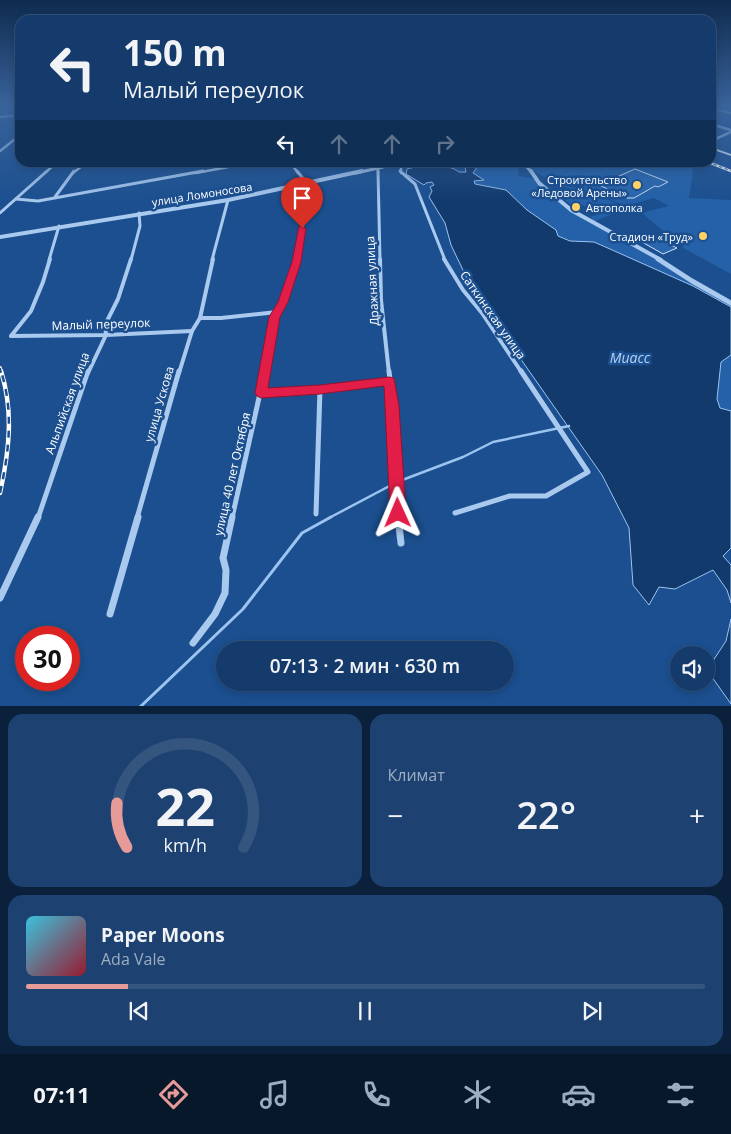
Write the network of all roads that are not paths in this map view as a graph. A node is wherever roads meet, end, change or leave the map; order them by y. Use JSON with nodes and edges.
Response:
{"nodes":[{"id":1,"x":15,"y":139,"type":"edge"},
{"id":2,"x":716,"y":150,"type":"edge"},
{"id":3,"x":0,"y":151,"type":"edge"},
{"id":4,"x":731,"y":155,"type":"edge"},
{"id":5,"x":51,"y":167,"type":"edge"},
{"id":6,"x":80,"y":167,"type":"edge"},
{"id":7,"x":226,"y":167,"type":"edge"},
{"id":8,"x":294,"y":167,"type":"edge"},
{"id":9,"x":378,"y":167,"type":"joint"},
{"id":10,"x":401,"y":167,"type":"edge"},
{"id":11,"x":527,"y":167,"type":"edge"},
{"id":12,"x":308,"y":184,"type":"junction"},
{"id":13,"x":55,"y":197,"type":"junction"},
{"id":14,"x":16,"y":199,"type":"junction"},
{"id":15,"x":228,"y":200,"type":"junction"},
{"id":16,"x":2,"y":209,"type":"edge"},
{"id":17,"x":139,"y":213,"type":"junction"},
{"id":18,"x":0,"y":214,"type":"edge"},
{"id":19,"x":59,"y":226,"type":"junction"},
{"id":20,"x":0,"y":237,"type":"edge"},
{"id":21,"x":731,"y":303,"type":"edge"},
{"id":22,"x":278,"y":312,"type":"junction"},
{"id":23,"x":200,"y":318,"type":"junction"},
{"id":24,"x":192,"y":330,"type":"junction"},
{"id":25,"x":106,"y":335,"type":"junction"},
{"id":26,"x":389,"y":381,"type":"junction"},
{"id":27,"x":320,"y":389,"type":"junction"},
{"id":28,"x":261,"y":393,"type":"junction"},
{"id":29,"x":455,"y":513,"type":"dead end"},
{"id":30,"x":316,"y":514,"type":"dead end"},
{"id":31,"x":401,"y":543,"type":"dead end"},
{"id":32,"x":0,"y":598,"type":"edge"},
{"id":33,"x":110,"y":614,"type":"dead end"},
{"id":34,"x":193,"y":643,"type":"dead end"}],
"edges":[{"from":1,"to":3,"type":"street"},
{"from":2,"to":4,"type":"main road"},
{"from":5,"to":14,"type":"street"},
{"from":6,"to":13,"type":"street"},
{"from":7,"to":13,"type":"street"},
{"from":8,"to":12,"type":"street"},
{"from":9,"to":12,"type":"street","name":"улица Ломоносова"},
{"from":9,"to":26,"type":"street","name":"Дражная улица"},
{"from":10,"to":29,"type":"street","name":"Саткинская улица"},
{"from":11,"to":21,"type":"street"},
{"from":12,"to":15,"type":"street","name":"улица Ломоносова"},
{"from":12,"to":22,"type":"street","name":"улица 40 лет Октября"},
{"from":13,"to":14,"type":"street"},
{"from":14,"to":16,"type":"street"},
{"from":15,"to":17,"type":"street","name":"улица Ломоносова"},
{"from":15,"to":23,"type":"street","name":"улица Ускова"},
{"from":16,"to":18,"type":"street"},
{"from":17,"to":19,"type":"street","name":"улица Ломоносова"},
{"from":17,"to":25,"type":"street","name":"Альпийская улица"},
{"from":19,"to":20,"type":"street","name":"улица Ломоносова"},
{"from":19,"to":25,"type":"street","name":"Малый переулок"},
{"from":22,"to":23,"type":"street"},
{"from":22,"to":28,"type":"street","name":"улица 40 лет Октября"},
{"from":23,"to":24,"type":"street","name":"улица Ускова"},
{"from":24,"to":25,"type":"street","name":"Малый переулок"},
{"from":24,"to":33,"type":"street","name":"улица Ускова"},
{"from":25,"to":32,"type":"street","name":"Альпийская улица"},
{"from":26,"to":27,"type":"street"},
{"from":26,"to":31,"type":"street","name":"Дражная улица"},
{"from":27,"to":28,"type":"street"},
{"from":27,"to":30,"type":"street"},
{"from":28,"to":34,"type":"street","name":"улица 40 лет Октября"}]}
